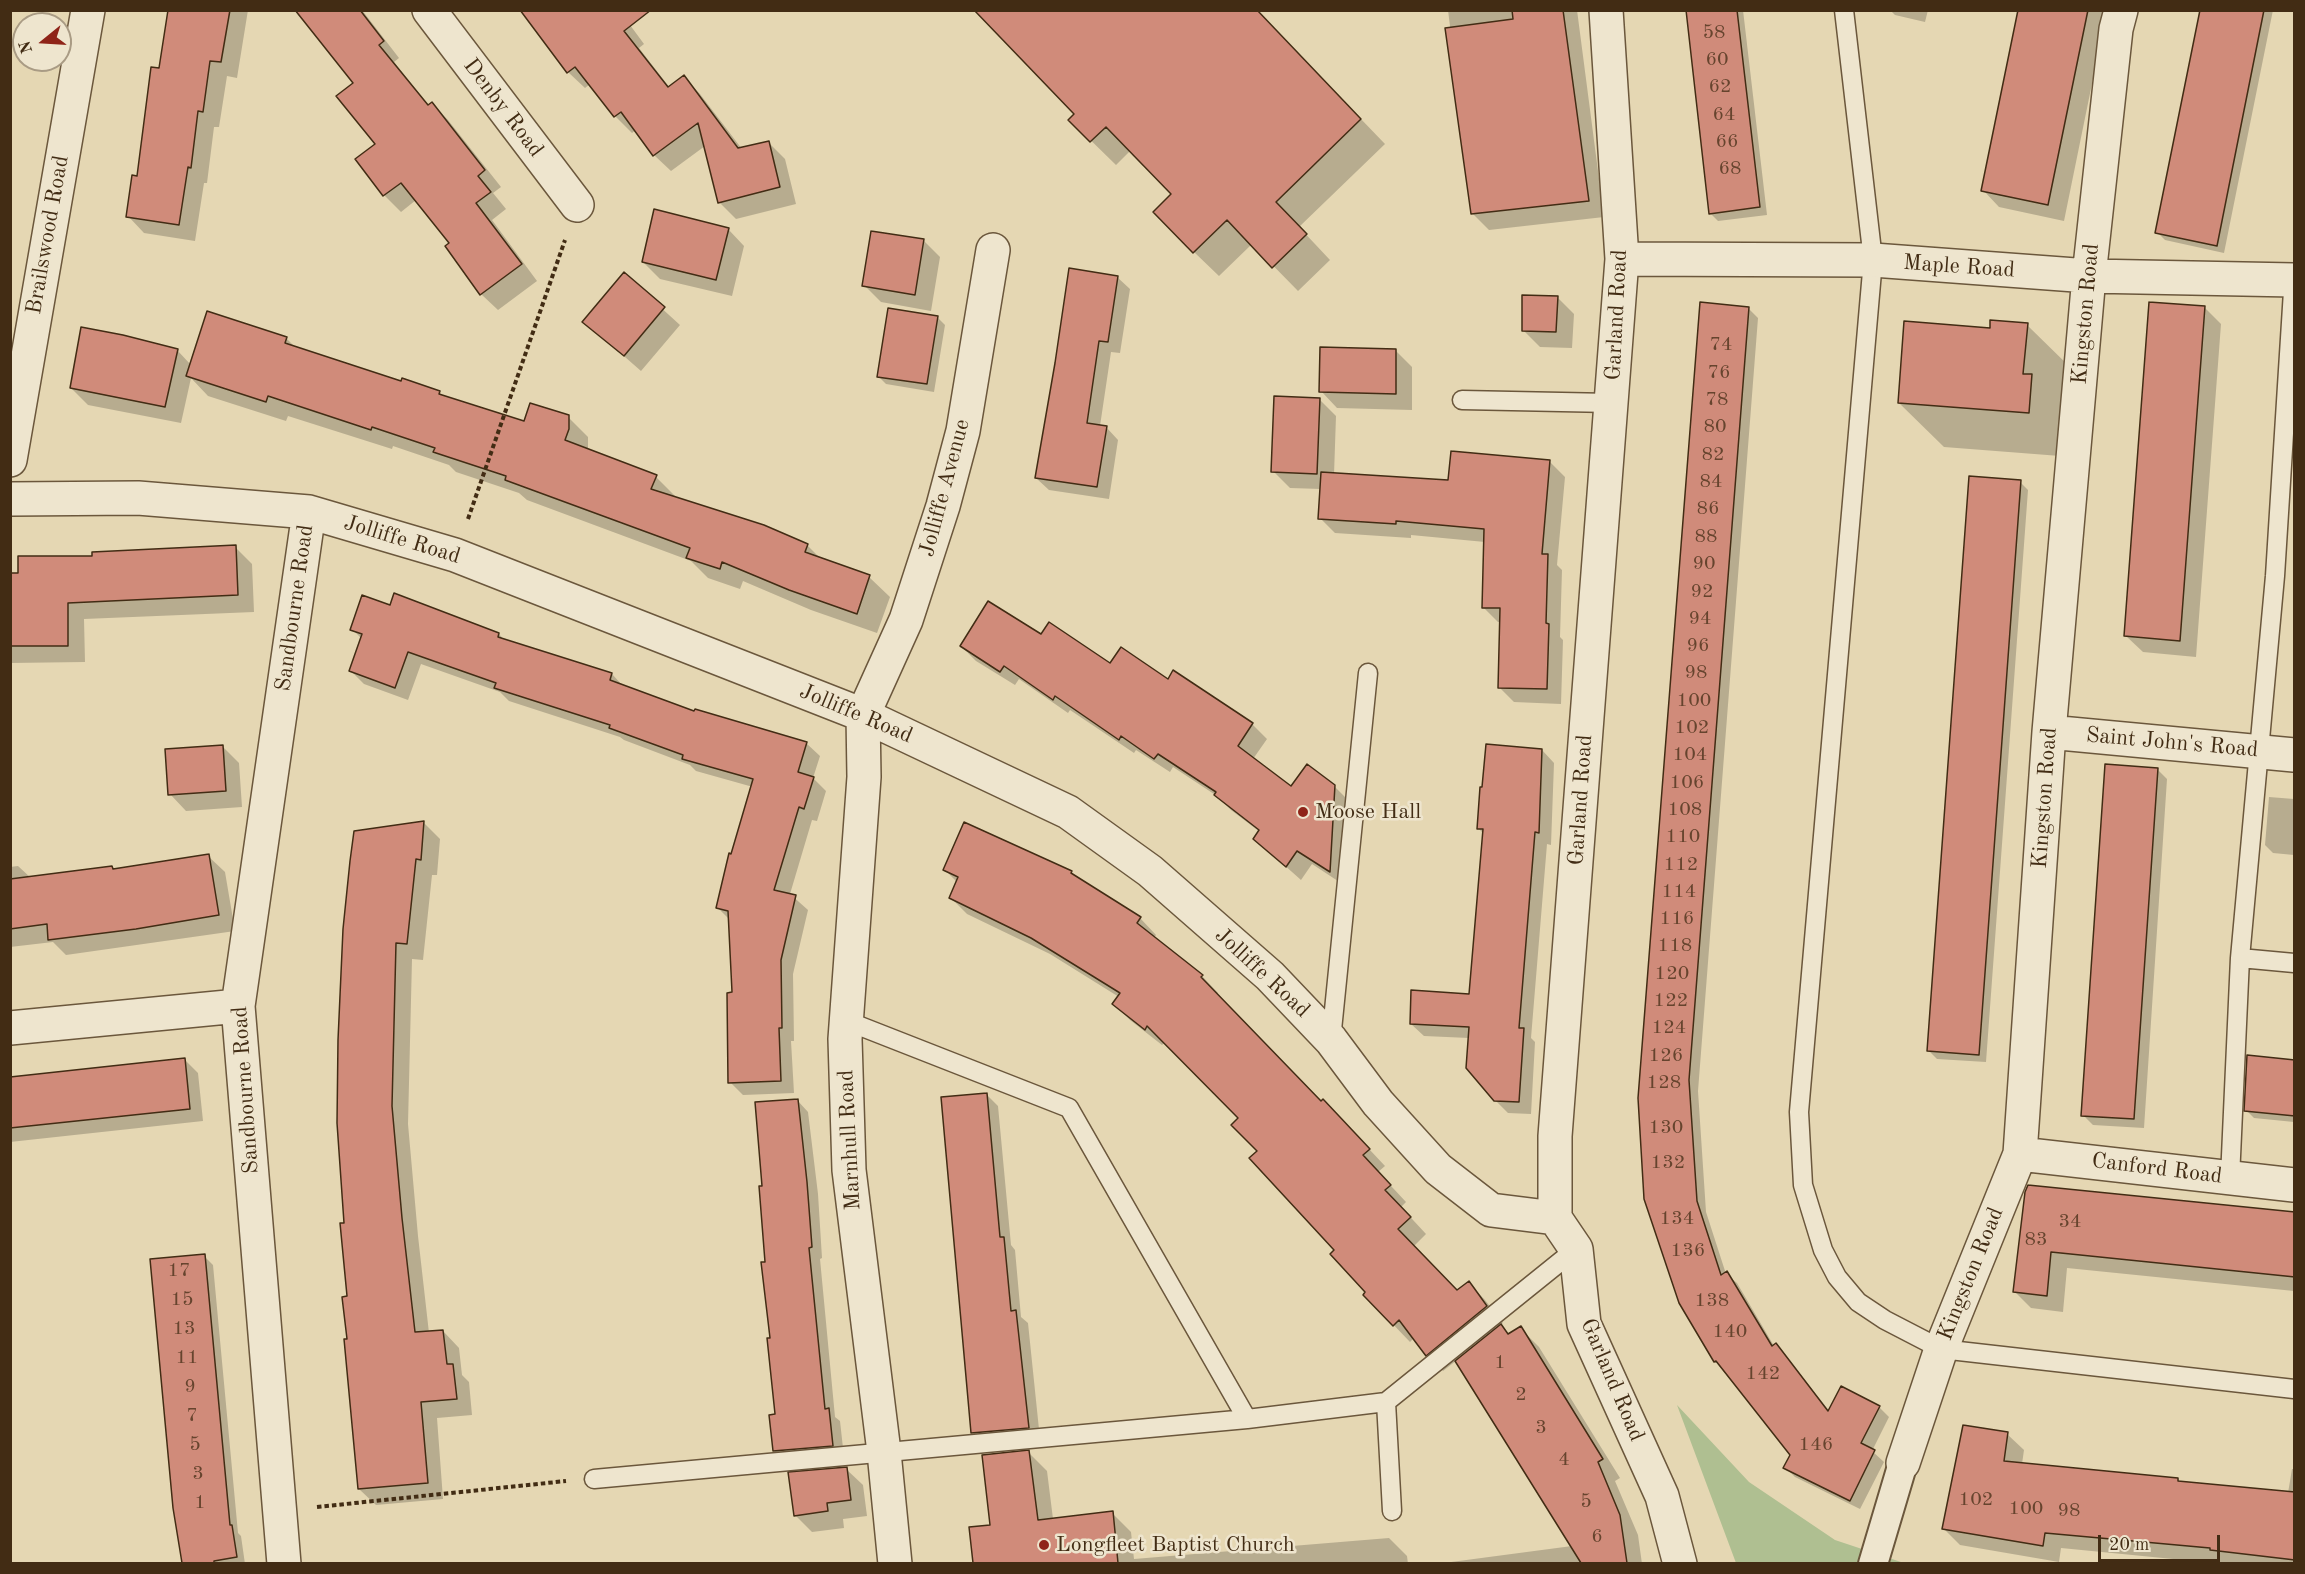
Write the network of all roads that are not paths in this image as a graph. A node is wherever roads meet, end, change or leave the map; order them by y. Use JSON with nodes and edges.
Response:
{"nodes":[{"id":1,"x":88,"y":10,"type":"edge"},
{"id":2,"x":429,"y":10,"type":"edge"},
{"id":3,"x":1606,"y":10,"type":"edge"},
{"id":4,"x":1844,"y":10,"type":"edge"},
{"id":5,"x":2121,"y":10,"type":"edge"},
{"id":6,"x":577,"y":205,"type":"road end"},
{"id":7,"x":993,"y":250,"type":"dead end"},
{"id":8,"x":1622,"y":259,"type":"junction"},
{"id":9,"x":1873,"y":260,"type":"junction"},
{"id":10,"x":2089,"y":276,"type":"junction"},
{"id":11,"x":2294,"y":278,"type":"edge"},
{"id":12,"x":1462,"y":400,"type":"dead end"},
{"id":13,"x":1611,"y":403,"type":"junction"},
{"id":14,"x":10,"y":460,"type":"edge"},
{"id":15,"x":10,"y":500,"type":"edge"},
{"id":16,"x":309,"y":512,"type":"junction"},
{"id":17,"x":2287,"y":523,"type":"edge"},
{"id":18,"x":1368,"y":674,"type":"dead end"},
{"id":19,"x":863,"y":715,"type":"junction"},
{"id":20,"x":2049,"y":732,"type":"junction"},
{"id":21,"x":2259,"y":751,"type":"junction"},
{"id":22,"x":2295,"y":755,"type":"edge"},
{"id":23,"x":2240,"y":958,"type":"junction"},
{"id":24,"x":2295,"y":963,"type":"edge"},
{"id":25,"x":238,"y":1006,"type":"junction"},
{"id":26,"x":847,"y":1021,"type":"junction"},
{"id":27,"x":10,"y":1028,"type":"edge"},
{"id":28,"x":1331,"y":1040,"type":"junction"},
{"id":29,"x":2020,"y":1154,"type":"junction"},
{"id":30,"x":2230,"y":1178,"type":"junction"},
{"id":31,"x":2295,"y":1185,"type":"edge"},
{"id":32,"x":1556,"y":1218,"type":"junction"},
{"id":33,"x":1576,"y":1249,"type":"junction"},
{"id":34,"x":1941,"y":1349,"type":"junction"},
{"id":35,"x":2295,"y":1389,"type":"edge"},
{"id":36,"x":1386,"y":1402,"type":"junction"},
{"id":37,"x":1247,"y":1419,"type":"junction"},
{"id":38,"x":884,"y":1452,"type":"junction"},
{"id":39,"x":1903,"y":1464,"type":"joint"},
{"id":40,"x":594,"y":1479,"type":"road end"},
{"id":41,"x":1392,"y":1511,"type":"dead end"},
{"id":42,"x":284,"y":1563,"type":"edge"},
{"id":43,"x":896,"y":1563,"type":"edge"},
{"id":44,"x":1680,"y":1563,"type":"edge"},
{"id":45,"x":1872,"y":1563,"type":"edge"}],
"edges":[{"from":1,"to":14,"type":"street","name":"Brailswood Road"},
{"from":2,"to":6,"type":"street","name":"Denby Road"},
{"from":3,"to":8,"type":"street","name":"Garland Road"},
{"from":4,"to":9,"type":"lane"},
{"from":5,"to":10,"type":"street","name":"Kingston Road"},
{"from":7,"to":19,"type":"street","name":"Jolliffe Avenue"},
{"from":8,"to":9,"type":"street","name":"Maple Road"},
{"from":8,"to":13,"type":"street","name":"Garland Road"},
{"from":9,"to":10,"type":"street","name":"Maple Road"},
{"from":9,"to":34,"type":"lane"},
{"from":10,"to":11,"type":"street","name":"Maple Road"},
{"from":10,"to":20,"type":"street","name":"Kingston Road"},
{"from":11,"to":17,"type":"lane"},
{"from":12,"to":13,"type":"lane"},
{"from":13,"to":32,"type":"street","name":"Garland Road"},
{"from":15,"to":16,"type":"street","name":"Jolliffe Road"},
{"from":16,"to":19,"type":"street","name":"Jolliffe Road"},
{"from":16,"to":25,"type":"street","name":"Sandbourne Road"},
{"from":17,"to":21,"type":"lane"},
{"from":18,"to":28,"type":"lane"},
{"from":19,"to":26,"type":"street","name":"Marnhull Road"},
{"from":19,"to":28,"type":"street","name":"Jolliffe Road"},
{"from":20,"to":21,"type":"street","name":"Saint John's Road"},
{"from":20,"to":29,"type":"street","name":"Kingston Road"},
{"from":21,"to":22,"type":"street","name":"Saint John's Road"},
{"from":21,"to":23,"type":"lane"},
{"from":23,"to":24,"type":"lane"},
{"from":23,"to":30,"type":"lane"},
{"from":25,"to":27,"type":"street"},
{"from":25,"to":42,"type":"street","name":"Sandbourne Road"},
{"from":26,"to":37,"type":"lane"},
{"from":26,"to":38,"type":"street","name":"Marnhull Road"},
{"from":28,"to":32,"type":"street","name":"Jolliffe Road"},
{"from":29,"to":30,"type":"street","name":"Canford Road"},
{"from":29,"to":34,"type":"street","name":"Kingston Road"},
{"from":30,"to":31,"type":"street","name":"Canford Road"},
{"from":32,"to":33,"type":"street","name":"Garland Road"},
{"from":33,"to":36,"type":"lane"},
{"from":33,"to":44,"type":"street","name":"Garland Road"},
{"from":34,"to":35,"type":"lane"},
{"from":34,"to":39,"type":"street","name":"Kingston Road"},
{"from":36,"to":37,"type":"lane"},
{"from":36,"to":41,"type":"lane"},
{"from":37,"to":38,"type":"lane"},
{"from":38,"to":40,"type":"lane"},
{"from":38,"to":43,"type":"street","name":"Marnhull Road"},
{"from":39,"to":45,"type":"street","name":"Kingston Road"}]}
